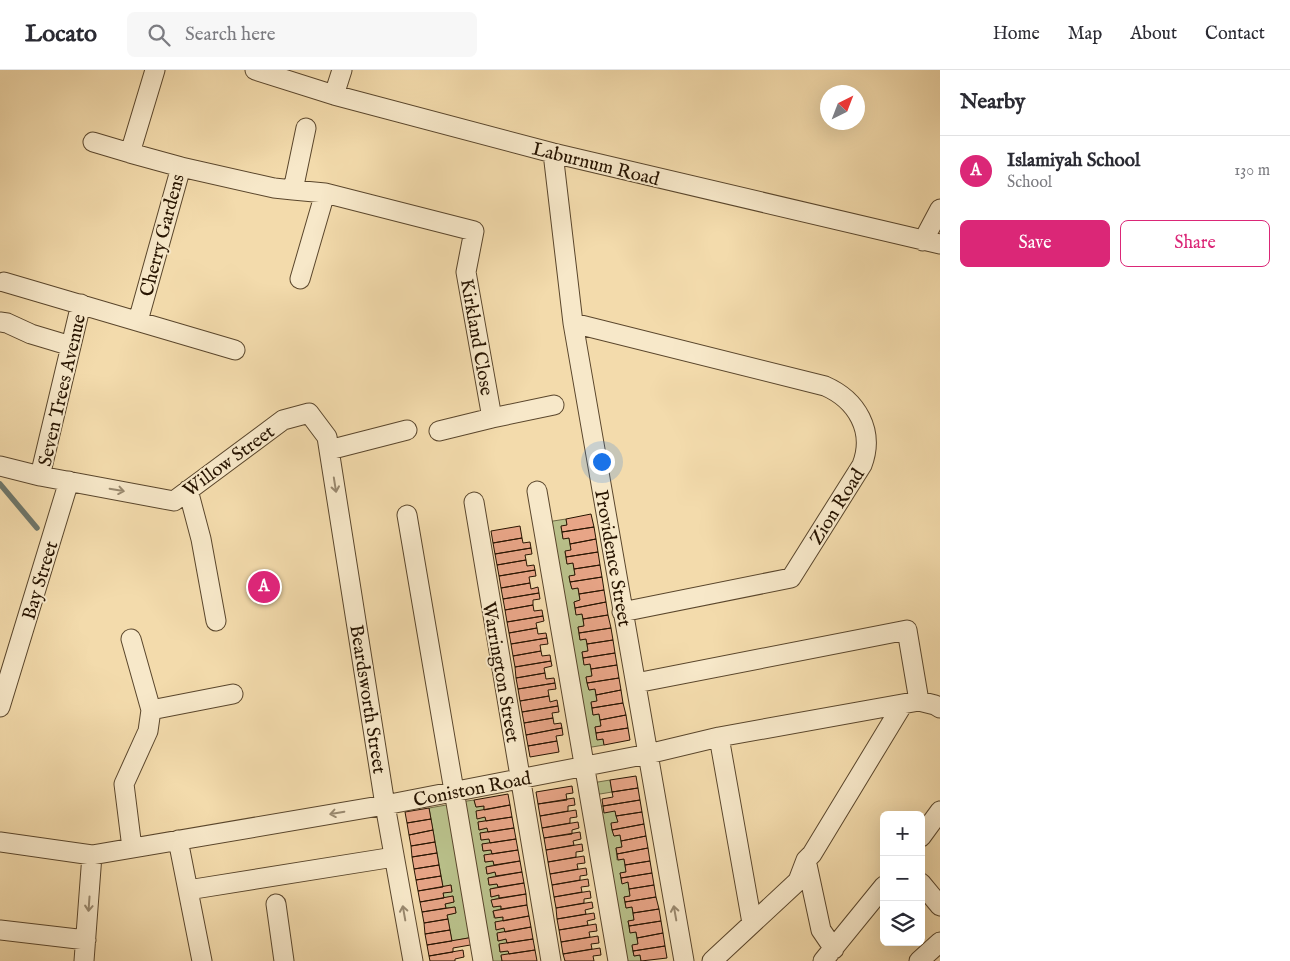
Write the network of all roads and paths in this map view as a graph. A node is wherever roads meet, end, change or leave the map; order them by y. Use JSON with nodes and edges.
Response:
{"nodes":[{"id":1,"x":155,"y":70,"type":"edge"},
{"id":2,"x":255,"y":70,"type":"edge"},
{"id":3,"x":342,"y":70,"type":"edge"},
{"id":4,"x":334,"y":95,"type":"junction"},
{"id":5,"x":306,"y":128,"type":"dead end"},
{"id":6,"x":93,"y":142,"type":"dead end"},
{"id":7,"x":130,"y":153,"type":"junction"},
{"id":8,"x":553,"y":153,"type":"junction"},
{"id":9,"x":181,"y":167,"type":"junction"},
{"id":10,"x":293,"y":190,"type":"junction"},
{"id":11,"x":325,"y":193,"type":"junction"},
{"id":12,"x":940,"y":209,"type":"edge"},
{"id":13,"x":931,"y":242,"type":"edge"},
{"id":14,"x":300,"y":279,"type":"dead end"},
{"id":15,"x":4,"y":282,"type":"dead end"},
{"id":16,"x":81,"y":304,"type":"junction"},
{"id":17,"x":138,"y":321,"type":"junction"},
{"id":18,"x":0,"y":322,"type":"edge"},
{"id":19,"x":573,"y":323,"type":"junction"},
{"id":20,"x":71,"y":346,"type":"junction"},
{"id":21,"x":235,"y":350,"type":"dead end"},
{"id":22,"x":554,"y":405,"type":"dead end"},
{"id":23,"x":492,"y":418,"type":"junction"},
{"id":24,"x":406,"y":430,"type":"dead end"},
{"id":25,"x":440,"y":431,"type":"dead end"},
{"id":26,"x":328,"y":444,"type":"junction"},
{"id":27,"x":0,"y":466,"type":"edge"},
{"id":28,"x":40,"y":476,"type":"junction"},
{"id":29,"x":69,"y":482,"type":"junction"},
{"id":30,"x":188,"y":490,"type":"junction"},
{"id":31,"x":537,"y":491,"type":"dead end"},
{"id":32,"x":474,"y":502,"type":"dead end"},
{"id":33,"x":406,"y":515,"type":"dead end"},
{"id":34,"x":622,"y":612,"type":"junction"},
{"id":35,"x":216,"y":620,"type":"dead end"},
{"id":36,"x":131,"y":639,"type":"dead end"},
{"id":37,"x":636,"y":683,"type":"junction"},
{"id":38,"x":233,"y":694,"type":"dead end"},
{"id":39,"x":911,"y":702,"type":"junction"},
{"id":40,"x":0,"y":707,"type":"edge"},
{"id":41,"x":940,"y":708,"type":"edge"},
{"id":42,"x":152,"y":710,"type":"junction"},
{"id":43,"x":719,"y":737,"type":"junction"},
{"id":44,"x":648,"y":754,"type":"junction"},
{"id":45,"x":585,"y":766,"type":"junction"},
{"id":46,"x":520,"y":779,"type":"junction"},
{"id":47,"x":453,"y":791,"type":"junction"},
{"id":48,"x":385,"y":805,"type":"junction"},
{"id":49,"x":940,"y":811,"type":"edge"},
{"id":50,"x":925,"y":832,"type":"edge"},
{"id":51,"x":178,"y":840,"type":"junction"},
{"id":52,"x":0,"y":842,"type":"edge"},
{"id":53,"x":132,"y":848,"type":"junction"},
{"id":54,"x":92,"y":855,"type":"junction"},
{"id":55,"x":394,"y":857,"type":"junction"},
{"id":56,"x":806,"y":860,"type":"junction"},
{"id":57,"x":925,"y":888,"type":"edge"},
{"id":58,"x":188,"y":890,"type":"junction"},
{"id":59,"x":880,"y":891,"type":"edge"},
{"id":60,"x":276,"y":904,"type":"dead end"},
{"id":61,"x":940,"y":906,"type":"edge"},
{"id":62,"x":752,"y":923,"type":"junction"},
{"id":63,"x":1,"y":934,"type":"edge"},
{"id":64,"x":86,"y":940,"type":"junction"},
{"id":65,"x":940,"y":942,"type":"edge"},
{"id":66,"x":829,"y":955,"type":"edge"},
{"id":67,"x":84,"y":961,"type":"edge"},
{"id":68,"x":202,"y":961,"type":"edge"},
{"id":69,"x":284,"y":961,"type":"edge"},
{"id":70,"x":413,"y":961,"type":"edge"},
{"id":71,"x":483,"y":961,"type":"edge"},
{"id":72,"x":551,"y":961,"type":"edge"},
{"id":73,"x":618,"y":961,"type":"edge"},
{"id":74,"x":684,"y":961,"type":"edge"},
{"id":75,"x":712,"y":961,"type":"edge"},
{"id":76,"x":919,"y":961,"type":"edge"}],
"edges":[{"from":1,"to":7,"type":"street"},
{"from":2,"to":4,"type":"street","name":"Laburnum Road"},
{"from":3,"to":4,"type":"street"},
{"from":4,"to":8,"type":"street","name":"Laburnum Road"},
{"from":5,"to":10,"type":"street"},
{"from":6,"to":7,"type":"street","name":"Cherry Gardens"},
{"from":7,"to":9,"type":"street","name":"Cherry Gardens"},
{"from":8,"to":13,"type":"street","name":"Laburnum Road"},
{"from":8,"to":19,"type":"street","name":"Providence Street"},
{"from":9,"to":10,"type":"street","name":"Kirkland Close"},
{"from":9,"to":17,"type":"street","name":"Cherry Gardens"},
{"from":10,"to":11,"type":"street","name":"Kirkland Close"},
{"from":11,"to":14,"type":"street"},
{"from":11,"to":23,"type":"street","name":"Kirkland Close"},
{"from":12,"to":13,"type":"street"},
{"from":15,"to":16,"type":"street","name":"Seven Trees Avenue"},
{"from":16,"to":17,"type":"street","name":"Seven Trees Avenue"},
{"from":16,"to":20,"type":"street","name":"Seven Trees Avenue"},
{"from":17,"to":21,"type":"street","name":"Seven Trees Avenue"},
{"from":18,"to":20,"type":"street"},
{"from":19,"to":34,"type":"street","name":"Providence Street"},
{"from":19,"to":34,"type":"street","name":"Zion Road"},
{"from":20,"to":28,"type":"street","name":"Seven Trees Avenue"},
{"from":22,"to":23,"type":"street","name":"Kirkland Close"},
{"from":23,"to":25,"type":"street","name":"Kirkland Close"},
{"from":24,"to":26,"type":"street"},
{"from":26,"to":30,"type":"street","name":"Willow Street"},
{"from":26,"to":48,"type":"street","name":"Beardsworth Street","one_way":true},
{"from":27,"to":28,"type":"street","name":"Willow Street"},
{"from":28,"to":29,"type":"street","name":"Willow Street"},
{"from":29,"to":30,"type":"street","name":"Willow Street","one_way":true},
{"from":29,"to":40,"type":"street","name":"Bay Street"},
{"from":30,"to":35,"type":"street"},
{"from":31,"to":45,"type":"street"},
{"from":32,"to":46,"type":"street","name":"Warrington Street"},
{"from":33,"to":47,"type":"street"},
{"from":34,"to":37,"type":"street","name":"Providence Street"},
{"from":36,"to":42,"type":"street"},
{"from":37,"to":39,"type":"street"},
{"from":37,"to":44,"type":"street","name":"Providence Street"},
{"from":38,"to":42,"type":"street"},
{"from":39,"to":41,"type":"street"},
{"from":39,"to":43,"type":"street","name":"Coniston Road"},
{"from":39,"to":56,"type":"street"},
{"from":42,"to":53,"type":"street"},
{"from":43,"to":44,"type":"street","name":"Coniston Road"},
{"from":43,"to":62,"type":"street"},
{"from":44,"to":45,"type":"street","name":"Coniston Road"},
{"from":74,"to":44,"type":"street","name":"Providence Street","one_way":true},
{"from":45,"to":46,"type":"street","name":"Coniston Road"},
{"from":45,"to":73,"type":"street"},
{"from":46,"to":47,"type":"street","name":"Coniston Road"},
{"from":46,"to":72,"type":"street","name":"Warrington Street"},
{"from":47,"to":48,"type":"street","name":"Coniston Road"},
{"from":47,"to":71,"type":"street"},
{"from":48,"to":51,"type":"street","name":"Coniston Road","one_way":true},
{"from":48,"to":55,"type":"street","name":"Beardsworth Street"},
{"from":49,"to":50,"type":"street"},
{"from":51,"to":53,"type":"street","name":"Coniston Road"},
{"from":51,"to":58,"type":"street"},
{"from":52,"to":54,"type":"street","name":"Coniston Road"},
{"from":53,"to":54,"type":"street","name":"Coniston Road"},
{"from":54,"to":64,"type":"street","one_way":true},
{"from":55,"to":58,"type":"street"},
{"from":70,"to":55,"type":"street","name":"Beardsworth Street","one_way":true},
{"from":56,"to":62,"type":"street"},
{"from":56,"to":66,"type":"street"},
{"from":57,"to":61,"type":"street"},
{"from":58,"to":68,"type":"street"},
{"from":59,"to":66,"type":"street"},
{"from":60,"to":69,"type":"street"},
{"from":62,"to":75,"type":"street"},
{"from":63,"to":64,"type":"street"},
{"from":64,"to":67,"type":"street"},
{"from":65,"to":76,"type":"street"}]}
